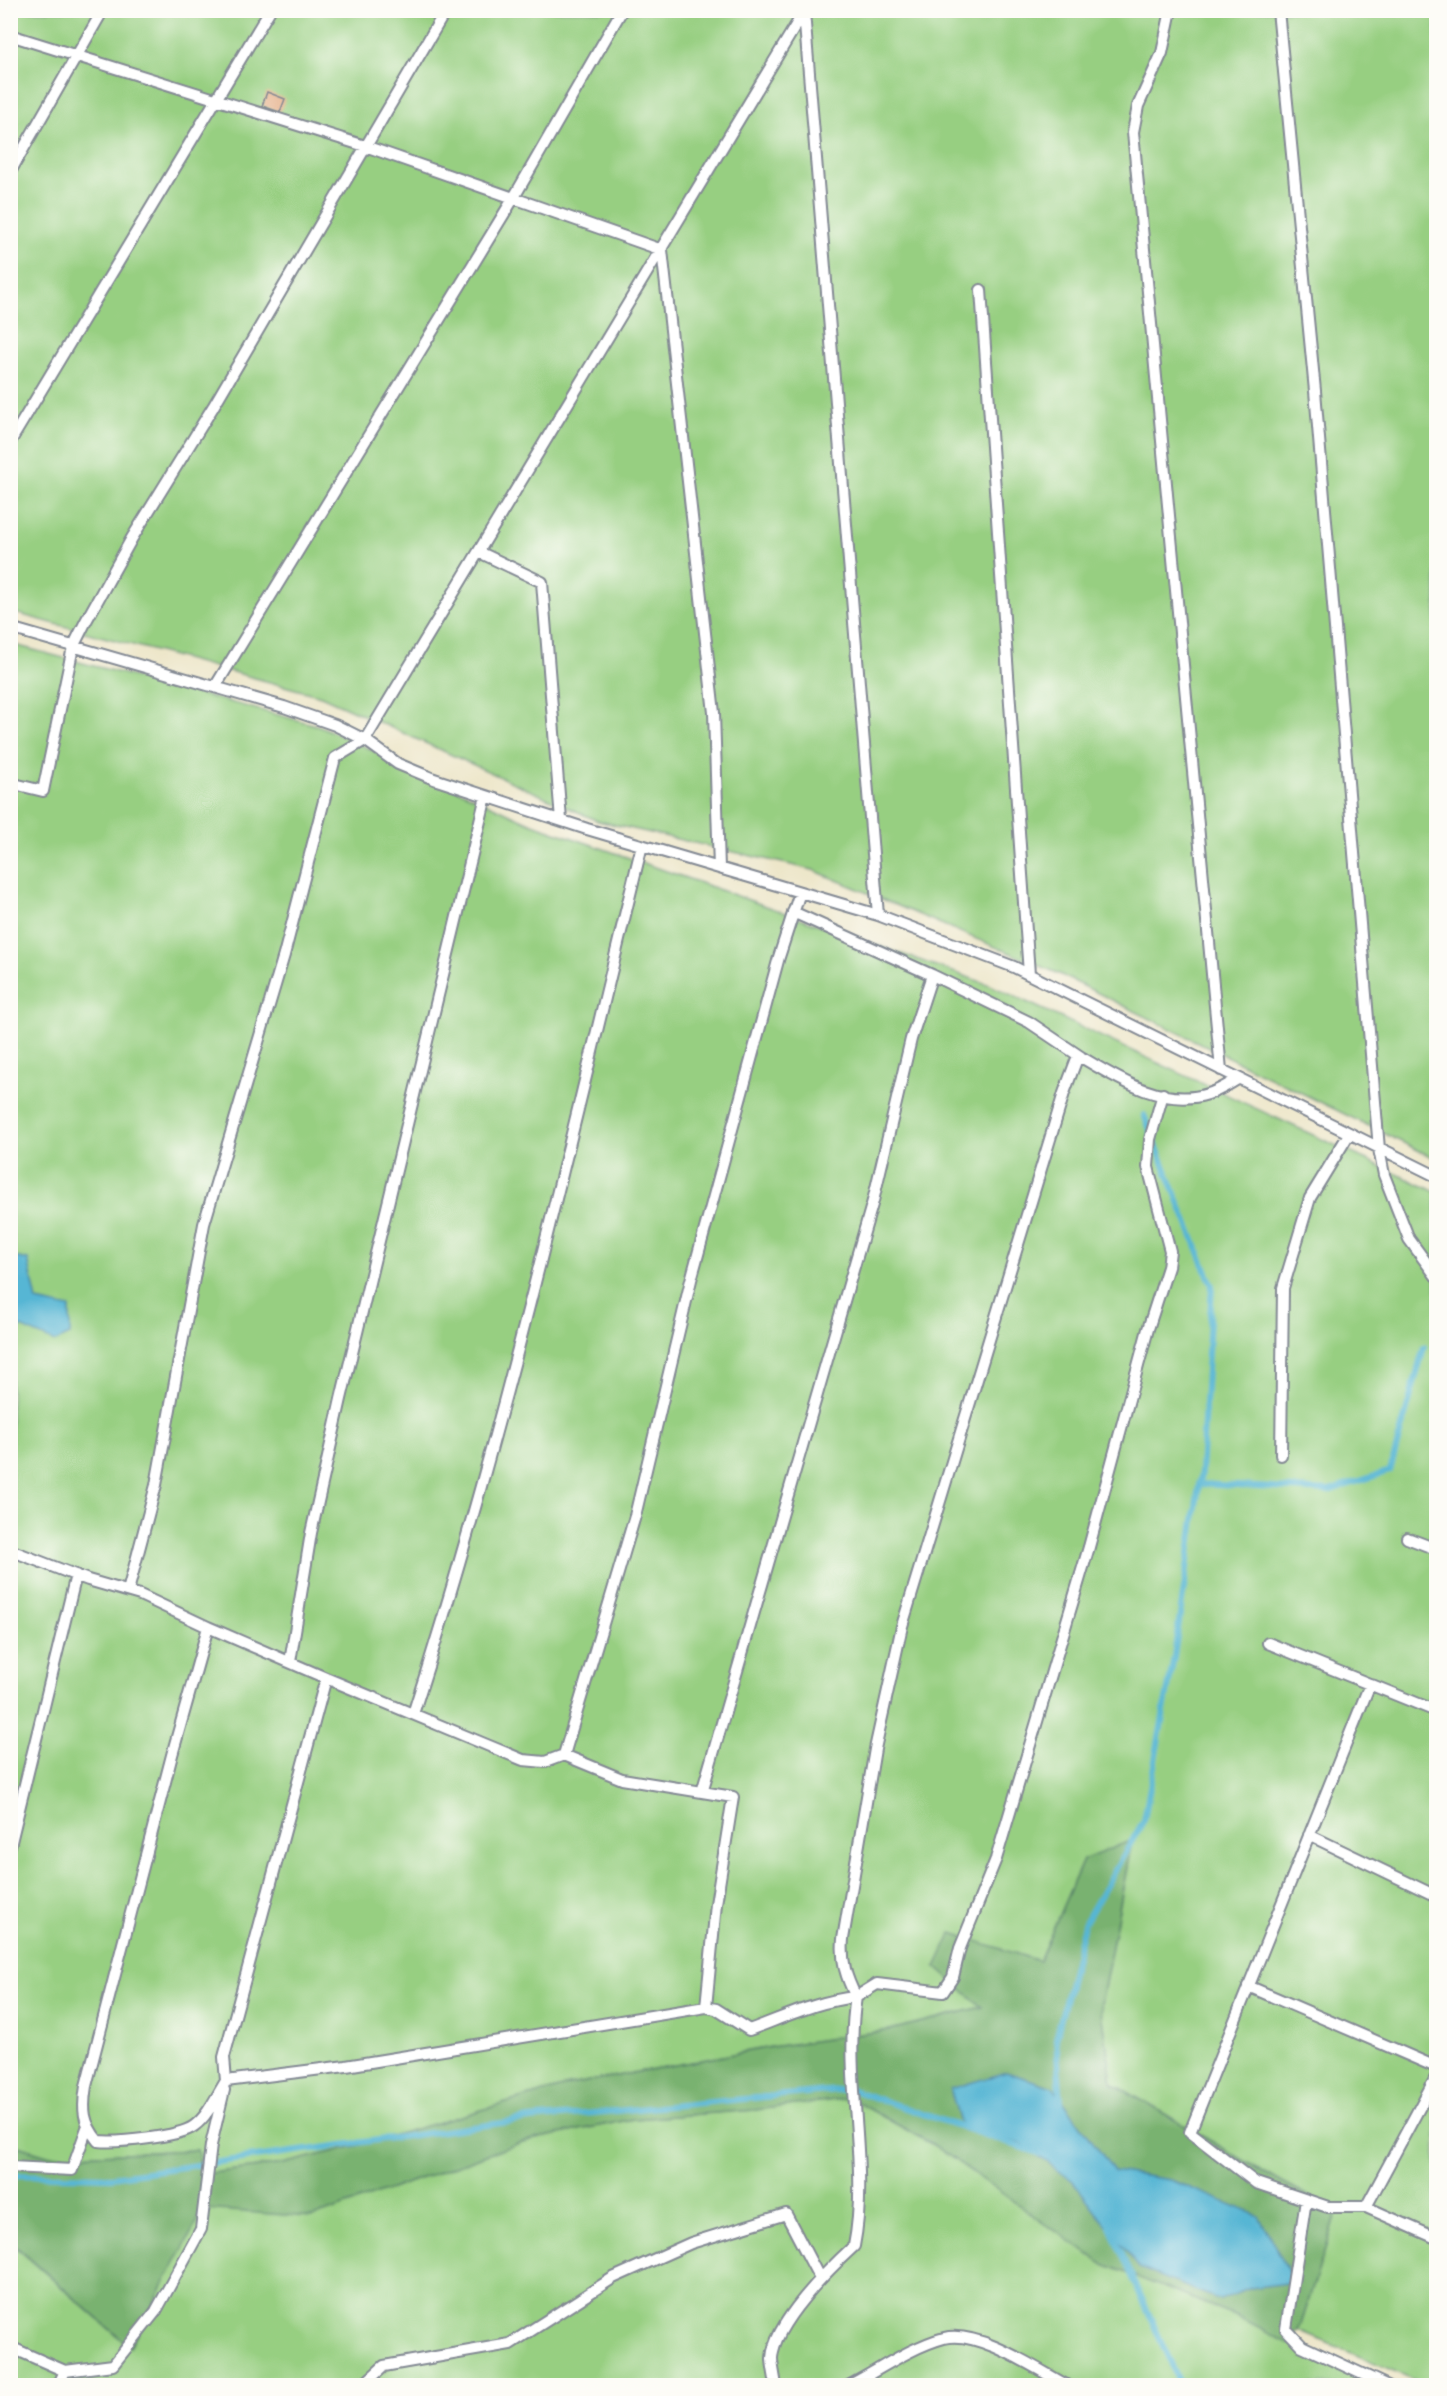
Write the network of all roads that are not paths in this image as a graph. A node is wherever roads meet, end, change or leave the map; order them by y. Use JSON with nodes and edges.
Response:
{"nodes":[{"id":1,"x":103,"y":10,"type":"edge"},
{"id":2,"x":270,"y":10,"type":"edge"},
{"id":3,"x":446,"y":10,"type":"edge"},
{"id":4,"x":622,"y":10,"type":"edge"},
{"id":5,"x":1171,"y":10,"type":"edge"},
{"id":6,"x":1278,"y":10,"type":"edge"},
{"id":7,"x":804,"y":11,"type":"edge"},
{"id":8,"x":10,"y":35,"type":"edge"},
{"id":9,"x":78,"y":55,"type":"junction"},
{"id":10,"x":215,"y":100,"type":"junction"},
{"id":11,"x":365,"y":147,"type":"junction"},
{"id":12,"x":10,"y":172,"type":"edge"},
{"id":13,"x":513,"y":199,"type":"junction"},
{"id":14,"x":662,"y":250,"type":"junction"},
{"id":15,"x":981,"y":290,"type":"dead end"},
{"id":16,"x":10,"y":442,"type":"edge"},
{"id":17,"x":479,"y":552,"type":"junction"},
{"id":18,"x":10,"y":628,"type":"edge"},
{"id":19,"x":74,"y":647,"type":"junction"},
{"id":20,"x":215,"y":687,"type":"junction"},
{"id":21,"x":365,"y":740,"type":"junction"},
{"id":22,"x":10,"y":783,"type":"edge"},
{"id":23,"x":486,"y":796,"type":"junction"},
{"id":24,"x":561,"y":820,"type":"junction"},
{"id":25,"x":642,"y":845,"type":"junction"},
{"id":26,"x":718,"y":868,"type":"junction"},
{"id":27,"x":800,"y":892,"type":"junction"},
{"id":28,"x":793,"y":912,"type":"junction"},
{"id":29,"x":878,"y":915,"type":"junction"},
{"id":30,"x":1029,"y":974,"type":"junction"},
{"id":31,"x":932,"y":975,"type":"junction"},
{"id":32,"x":1081,"y":1057,"type":"junction"},
{"id":33,"x":1221,"y":1070,"type":"junction"},
{"id":34,"x":1238,"y":1079,"type":"junction"},
{"id":35,"x":1163,"y":1094,"type":"junction"},
{"id":36,"x":1349,"y":1134,"type":"junction"},
{"id":37,"x":1379,"y":1149,"type":"junction"},
{"id":38,"x":1437,"y":1176,"type":"edge"},
{"id":39,"x":1437,"y":1276,"type":"edge"},
{"id":40,"x":1281,"y":1455,"type":"dead end"},
{"id":41,"x":1407,"y":1538,"type":"dead end"},
{"id":42,"x":1437,"y":1549,"type":"edge"},
{"id":43,"x":10,"y":1550,"type":"edge"},
{"id":44,"x":76,"y":1575,"type":"junction"},
{"id":45,"x":128,"y":1591,"type":"junction"},
{"id":46,"x":208,"y":1627,"type":"junction"},
{"id":47,"x":1268,"y":1643,"type":"dead end"},
{"id":48,"x":290,"y":1662,"type":"junction"},
{"id":49,"x":326,"y":1677,"type":"junction"},
{"id":50,"x":1370,"y":1684,"type":"junction"},
{"id":51,"x":1437,"y":1711,"type":"edge"},
{"id":52,"x":413,"y":1714,"type":"junction"},
{"id":53,"x":564,"y":1755,"type":"junction"},
{"id":54,"x":702,"y":1792,"type":"junction"},
{"id":55,"x":1309,"y":1834,"type":"junction"},
{"id":56,"x":10,"y":1846,"type":"edge"},
{"id":57,"x":1437,"y":1896,"type":"edge"},
{"id":58,"x":1248,"y":1986,"type":"junction"},
{"id":59,"x":856,"y":1997,"type":"junction"},
{"id":60,"x":706,"y":2007,"type":"junction"},
{"id":61,"x":1437,"y":2067,"type":"edge"},
{"id":62,"x":1437,"y":2077,"type":"edge"},
{"id":63,"x":226,"y":2081,"type":"junction"},
{"id":64,"x":87,"y":2128,"type":"junction"},
{"id":65,"x":10,"y":2167,"type":"edge"},
{"id":66,"x":1306,"y":2199,"type":"junction"},
{"id":67,"x":1365,"y":2207,"type":"junction"},
{"id":68,"x":1437,"y":2238,"type":"edge"},
{"id":69,"x":820,"y":2279,"type":"junction"},
{"id":70,"x":10,"y":2347,"type":"edge"},
{"id":71,"x":65,"y":2371,"type":"junction"},
{"id":72,"x":57,"y":2385,"type":"edge"},
{"id":73,"x":362,"y":2385,"type":"edge"},
{"id":74,"x":776,"y":2385,"type":"edge"},
{"id":75,"x":848,"y":2385,"type":"edge"},
{"id":76,"x":1068,"y":2385,"type":"edge"},
{"id":77,"x":1388,"y":2385,"type":"edge"}],
"edges":[{"from":1,"to":9,"type":"lane"},
{"from":2,"to":10,"type":"lane"},
{"from":3,"to":11,"type":"lane"},
{"from":4,"to":13,"type":"lane"},
{"from":5,"to":33,"type":"lane"},
{"from":6,"to":37,"type":"lane"},
{"from":7,"to":14,"type":"lane"},
{"from":7,"to":29,"type":"lane"},
{"from":8,"to":9,"type":"lane"},
{"from":9,"to":10,"type":"lane"},
{"from":9,"to":12,"type":"lane"},
{"from":10,"to":11,"type":"lane"},
{"from":10,"to":16,"type":"lane"},
{"from":11,"to":13,"type":"lane"},
{"from":11,"to":19,"type":"lane"},
{"from":13,"to":14,"type":"lane"},
{"from":13,"to":20,"type":"lane"},
{"from":14,"to":17,"type":"lane"},
{"from":14,"to":26,"type":"lane"},
{"from":15,"to":30,"type":"lane"},
{"from":17,"to":21,"type":"lane"},
{"from":17,"to":24,"type":"lane"},
{"from":18,"to":19,"type":"lane"},
{"from":19,"to":20,"type":"lane"},
{"from":19,"to":22,"type":"lane"},
{"from":20,"to":21,"type":"lane"},
{"from":21,"to":23,"type":"lane"},
{"from":21,"to":45,"type":"lane"},
{"from":23,"to":24,"type":"lane"},
{"from":23,"to":48,"type":"lane"},
{"from":24,"to":25,"type":"lane"},
{"from":25,"to":26,"type":"lane"},
{"from":25,"to":52,"type":"lane"},
{"from":26,"to":27,"type":"lane"},
{"from":27,"to":28,"type":"lane"},
{"from":27,"to":29,"type":"lane"},
{"from":28,"to":31,"type":"lane"},
{"from":28,"to":53,"type":"lane"},
{"from":29,"to":30,"type":"lane"},
{"from":30,"to":33,"type":"lane"},
{"from":31,"to":32,"type":"lane"},
{"from":31,"to":54,"type":"lane"},
{"from":32,"to":35,"type":"lane"},
{"from":32,"to":59,"type":"lane"},
{"from":33,"to":34,"type":"lane"},
{"from":34,"to":35,"type":"lane"},
{"from":34,"to":36,"type":"lane"},
{"from":35,"to":59,"type":"lane"},
{"from":36,"to":37,"type":"lane"},
{"from":36,"to":40,"type":"lane"},
{"from":37,"to":38,"type":"lane"},
{"from":37,"to":39,"type":"lane"},
{"from":41,"to":42,"type":"lane"},
{"from":43,"to":44,"type":"lane"},
{"from":44,"to":45,"type":"lane"},
{"from":44,"to":56,"type":"lane"},
{"from":45,"to":46,"type":"lane"},
{"from":46,"to":48,"type":"lane"},
{"from":46,"to":64,"type":"lane"},
{"from":47,"to":50,"type":"lane"},
{"from":48,"to":49,"type":"lane"},
{"from":49,"to":52,"type":"lane"},
{"from":49,"to":63,"type":"lane"},
{"from":50,"to":51,"type":"lane"},
{"from":50,"to":55,"type":"lane"},
{"from":52,"to":53,"type":"lane"},
{"from":53,"to":54,"type":"lane"},
{"from":54,"to":60,"type":"lane"},
{"from":55,"to":57,"type":"lane"},
{"from":55,"to":58,"type":"lane"},
{"from":58,"to":61,"type":"lane"},
{"from":58,"to":66,"type":"lane"},
{"from":59,"to":60,"type":"lane"},
{"from":59,"to":69,"type":"lane"},
{"from":60,"to":63,"type":"lane"},
{"from":62,"to":67,"type":"lane"},
{"from":63,"to":64,"type":"lane"},
{"from":63,"to":71,"type":"lane"},
{"from":64,"to":65,"type":"lane"},
{"from":66,"to":67,"type":"lane"},
{"from":66,"to":77,"type":"lane"},
{"from":67,"to":68,"type":"lane"},
{"from":69,"to":73,"type":"lane"},
{"from":69,"to":74,"type":"lane"},
{"from":70,"to":71,"type":"lane"},
{"from":71,"to":72,"type":"lane"},
{"from":75,"to":76,"type":"lane"}]}
